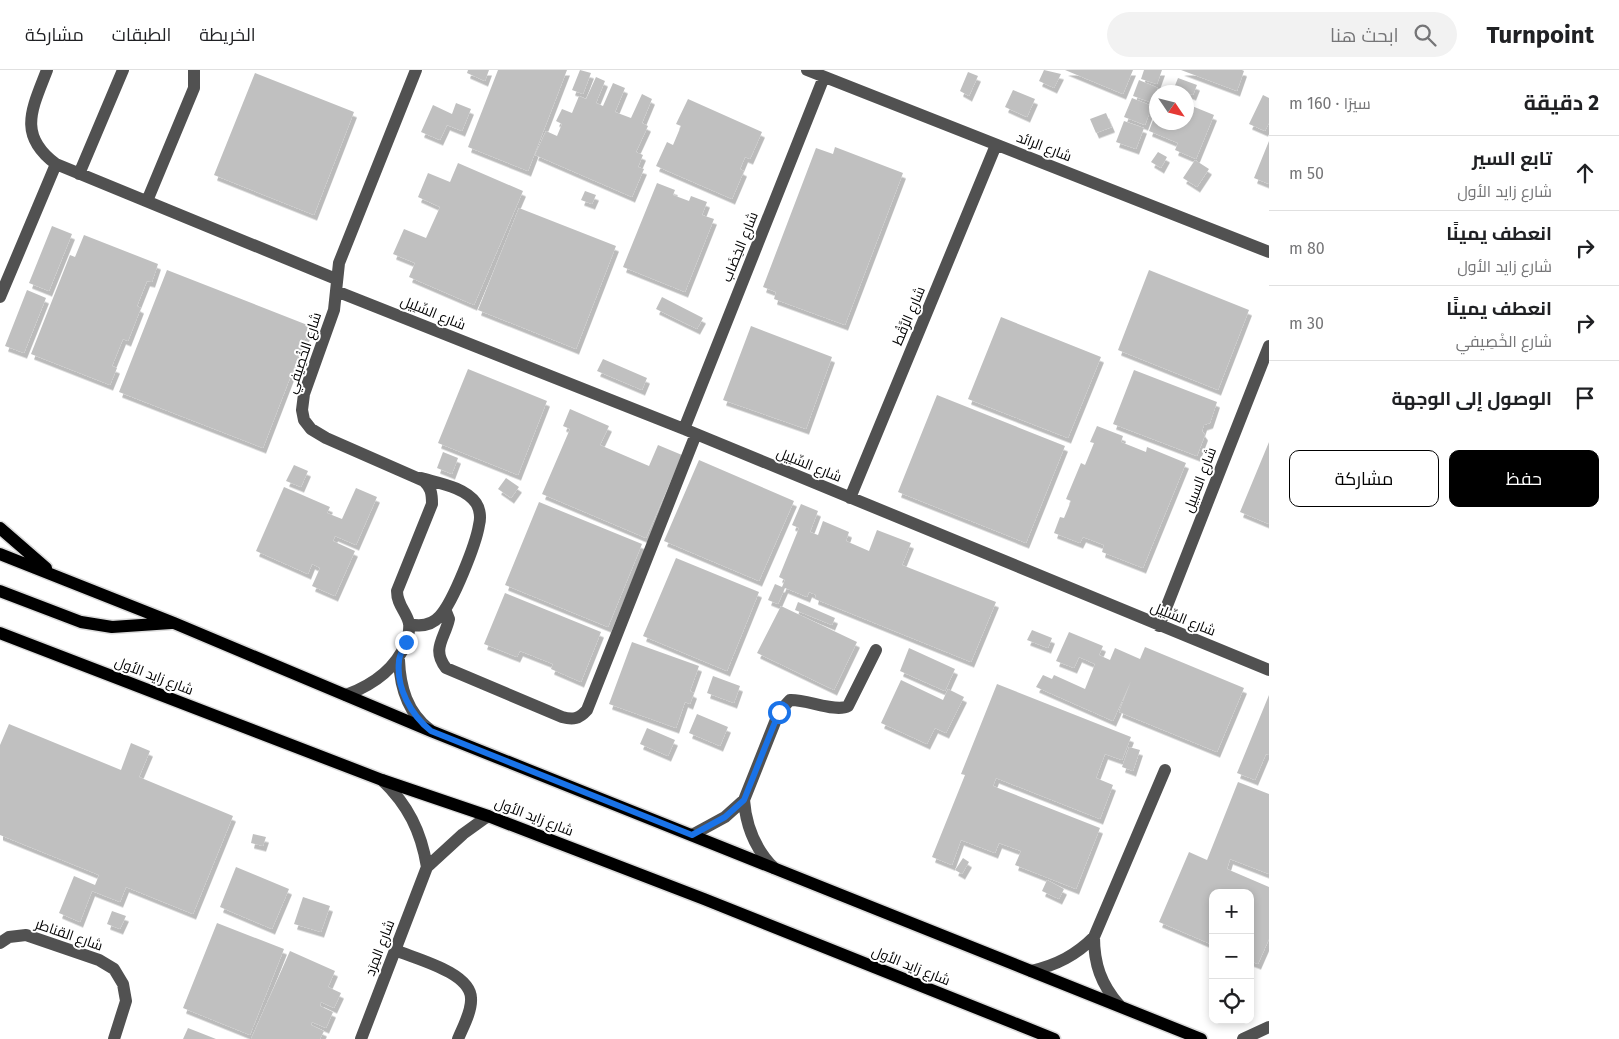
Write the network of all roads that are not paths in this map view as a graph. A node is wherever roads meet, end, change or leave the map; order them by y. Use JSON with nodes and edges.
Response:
{"nodes":[{"id":1,"x":47,"y":70,"type":"edge"},
{"id":2,"x":123,"y":70,"type":"edge"},
{"id":3,"x":194,"y":70,"type":"edge"},
{"id":4,"x":416,"y":70,"type":"edge"},
{"id":5,"x":808,"y":70,"type":"edge"},
{"id":6,"x":824,"y":76,"type":"junction"},
{"id":7,"x":996,"y":145,"type":"junction"},
{"id":8,"x":56,"y":164,"type":"junction"},
{"id":9,"x":79,"y":174,"type":"junction"},
{"id":10,"x":147,"y":202,"type":"junction"},
{"id":11,"x":1269,"y":252,"type":"edge"},
{"id":12,"x":336,"y":285,"type":"junction"},
{"id":13,"x":0,"y":297,"type":"edge"},
{"id":14,"x":1269,"y":346,"type":"edge"},
{"id":15,"x":684,"y":429,"type":"junction"},
{"id":16,"x":696,"y":434,"type":"junction"},
{"id":17,"x":415,"y":476,"type":"junction"},
{"id":18,"x":850,"y":498,"type":"junction"},
{"id":19,"x":0,"y":528,"type":"edge"},
{"id":20,"x":0,"y":554,"type":"edge"},
{"id":21,"x":53,"y":575,"type":"junction"},
{"id":22,"x":0,"y":591,"type":"edge"},
{"id":23,"x":445,"y":609,"type":"junction"},
{"id":24,"x":174,"y":623,"type":"junction"},
{"id":25,"x":409,"y":624,"type":"junction"},
{"id":26,"x":1159,"y":626,"type":"junction"},
{"id":27,"x":0,"y":633,"type":"edge"},
{"id":28,"x":876,"y":650,"type":"dead end"},
{"id":29,"x":399,"y":660,"type":"junction"},
{"id":30,"x":1269,"y":670,"type":"edge"},
{"id":31,"x":346,"y":695,"type":"junction"},
{"id":32,"x":431,"y":731,"type":"junction"},
{"id":33,"x":1165,"y":770,"type":"dead end"},
{"id":34,"x":382,"y":780,"type":"junction"},
{"id":35,"x":744,"y":800,"type":"junction"},
{"id":36,"x":488,"y":816,"type":"junction"},
{"id":37,"x":692,"y":835,"type":"junction"},
{"id":38,"x":427,"y":867,"type":"junction"},
{"id":39,"x":774,"y":868,"type":"junction"},
{"id":40,"x":1094,"y":937,"type":"junction"},
{"id":41,"x":0,"y":943,"type":"edge"},
{"id":42,"x":395,"y":950,"type":"junction"},
{"id":43,"x":1031,"y":971,"type":"junction"},
{"id":44,"x":1118,"y":1005,"type":"junction"},
{"id":45,"x":1269,"y":1027,"type":"edge"},
{"id":46,"x":114,"y":1039,"type":"edge"},
{"id":47,"x":360,"y":1039,"type":"edge"},
{"id":48,"x":458,"y":1039,"type":"edge"},
{"id":49,"x":1054,"y":1039,"type":"edge"},
{"id":50,"x":1201,"y":1039,"type":"edge"},
{"id":51,"x":1243,"y":1039,"type":"edge"}],
"edges":[{"from":1,"to":8,"type":"street","name":"شارع السِّلِيل"},
{"from":2,"to":9,"type":"street"},
{"from":3,"to":10,"type":"street"},
{"from":4,"to":12,"type":"street","name":"شارع الخْصِيفي"},
{"from":5,"to":6,"type":"street","name":"شارع الرائد"},
{"from":6,"to":7,"type":"street","name":"شارع الرائد"},
{"from":6,"to":15,"type":"street","name":"شارع الخِضَاب"},
{"from":7,"to":11,"type":"street","name":"شارع الرائد"},
{"from":7,"to":18,"type":"street","name":"شارع الرَّقْط"},
{"from":8,"to":9,"type":"street","name":"شارع السِّلِيل"},
{"from":8,"to":13,"type":"street"},
{"from":9,"to":10,"type":"street","name":"شارع السِّلِيل"},
{"from":10,"to":12,"type":"street","name":"شارع السِّلِيل"},
{"from":12,"to":15,"type":"street","name":"شارع السِّلِيل"},
{"from":12,"to":17,"type":"street","name":"شارع الخْصِيفي"},
{"from":14,"to":26,"type":"street","name":"شارع السبيل"},
{"from":15,"to":16,"type":"street","name":"شارع السِّلِيل"},
{"from":16,"to":18,"type":"street","name":"شارع السِّلِيل"},
{"from":16,"to":23,"type":"street"},
{"from":17,"to":23,"type":"street"},
{"from":17,"to":25,"type":"street","name":"شارع الخْصِيفي"},
{"from":18,"to":26,"type":"street","name":"شارع السِّلِيل"},
{"from":19,"to":21,"type":"main road"},
{"from":20,"to":21,"type":"main road"},
{"from":21,"to":24,"type":"main road"},
{"from":22,"to":24,"type":"main road"},
{"from":23,"to":25,"type":"street"},
{"from":24,"to":31,"type":"main road"},
{"from":25,"to":29,"type":"street"},
{"from":26,"to":30,"type":"street","name":"شارع السِّلِيل"},
{"from":27,"to":34,"type":"main road","name":"شارع زايد الأول"},
{"from":28,"to":35,"type":"street"},
{"from":29,"to":31,"type":"street"},
{"from":29,"to":32,"type":"street"},
{"from":31,"to":32,"type":"main road"},
{"from":32,"to":37,"type":"main road"},
{"from":33,"to":40,"type":"street"},
{"from":34,"to":36,"type":"main road","name":"شارع زايد الأول"},
{"from":34,"to":38,"type":"street"},
{"from":35,"to":37,"type":"street"},
{"from":35,"to":39,"type":"street"},
{"from":36,"to":38,"type":"street","name":"شارع المِرَد"},
{"from":36,"to":49,"type":"main road","name":"شارع زايد الأول"},
{"from":37,"to":39,"type":"main road"},
{"from":38,"to":42,"type":"street","name":"شارع المِرَد"},
{"from":39,"to":43,"type":"main road"},
{"from":40,"to":43,"type":"street"},
{"from":40,"to":44,"type":"street"},
{"from":41,"to":46,"type":"street","name":"شارع القناطر"},
{"from":42,"to":47,"type":"street","name":"شارع المِرَد"},
{"from":42,"to":48,"type":"street"},
{"from":43,"to":44,"type":"main road"},
{"from":44,"to":50,"type":"main road"},
{"from":45,"to":51,"type":"street"}]}
